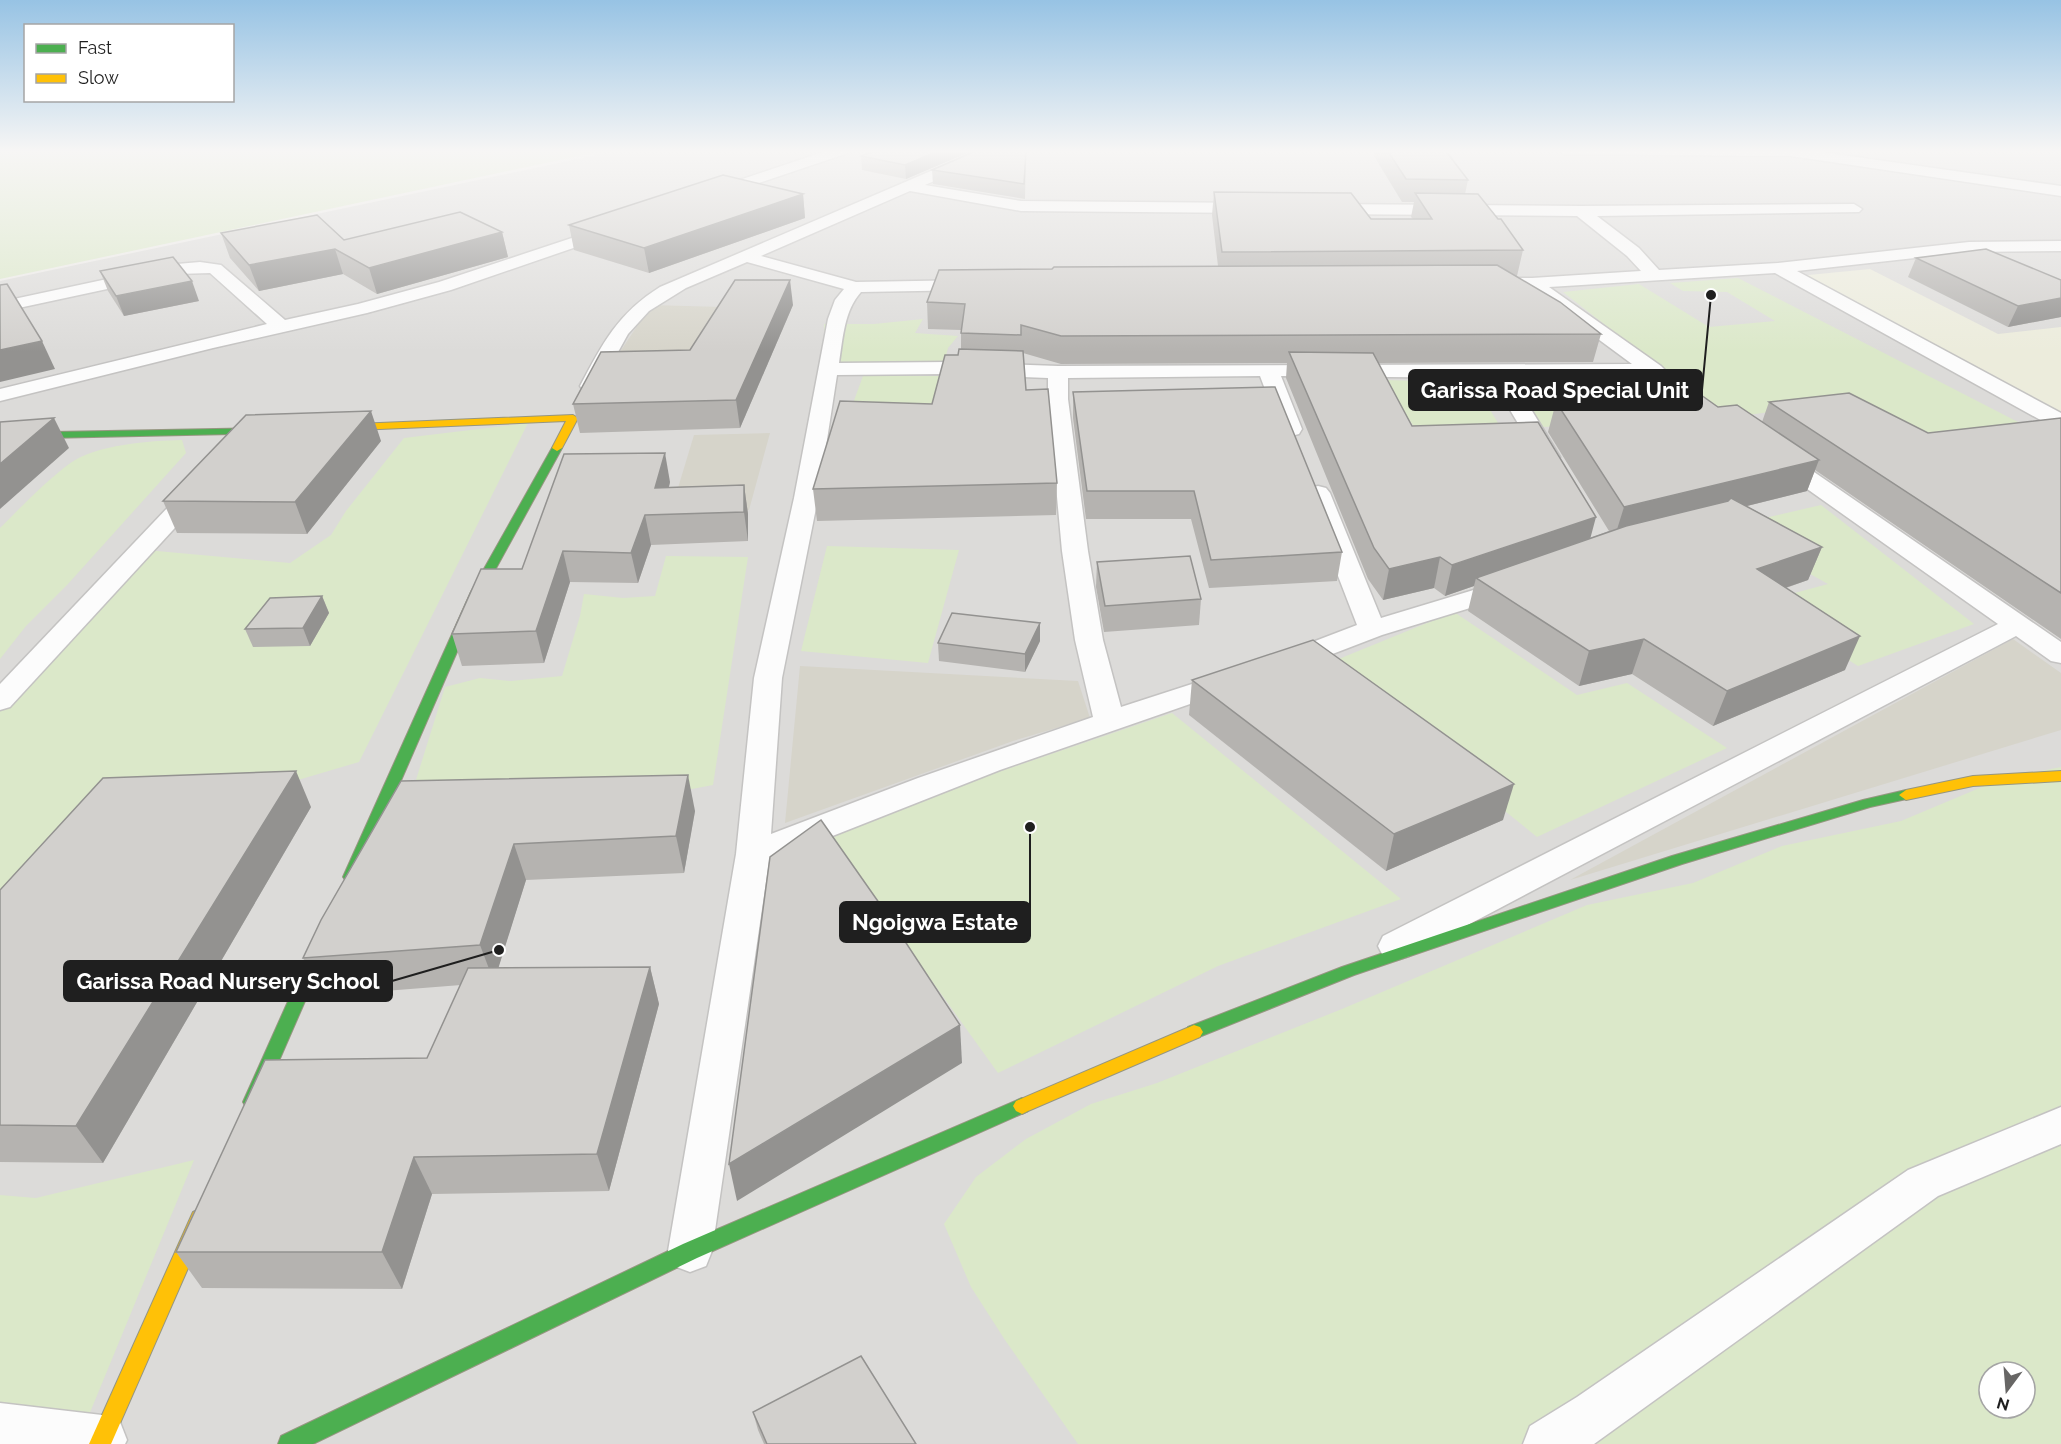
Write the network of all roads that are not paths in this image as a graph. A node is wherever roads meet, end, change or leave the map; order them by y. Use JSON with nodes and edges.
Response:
{"nodes":[{"id":1,"x":834,"y":217,"type":"edge"},
{"id":2,"x":1589,"y":217,"type":"edge"},
{"id":3,"x":630,"y":223,"type":"edge"},
{"id":4,"x":2061,"y":246,"type":"edge"},
{"id":5,"x":1970,"y":247,"type":"junction"},
{"id":6,"x":746,"y":257,"type":"junction"},
{"id":7,"x":2010,"y":264,"type":"edge"},
{"id":8,"x":1778,"y":268,"type":"junction"},
{"id":9,"x":1653,"y":274,"type":"junction"},
{"id":10,"x":1473,"y":283,"type":"edge"},
{"id":11,"x":1532,"y":283,"type":"junction"},
{"id":12,"x":987,"y":285,"type":"edge"},
{"id":13,"x":856,"y":287,"type":"junction"},
{"id":14,"x":0,"y":307,"type":"edge"},
{"id":15,"x":282,"y":327,"type":"junction"},
{"id":16,"x":830,"y":369,"type":"junction"},
{"id":17,"x":1268,"y":370,"type":"junction"},
{"id":18,"x":1654,"y":370,"type":"junction"},
{"id":19,"x":1058,"y":372,"type":"junction"},
{"id":20,"x":1498,"y":372,"type":"junction"},
{"id":21,"x":1680,"y":389,"type":"edge"},
{"id":22,"x":0,"y":395,"type":"edge"},
{"id":23,"x":578,"y":408,"type":"junction"},
{"id":24,"x":2061,"y":422,"type":"edge"},
{"id":25,"x":321,"y":429,"type":"edge"},
{"id":26,"x":285,"y":430,"type":"edge"},
{"id":27,"x":249,"y":432,"type":"junction"},
{"id":28,"x":0,"y":436,"type":"edge"},
{"id":29,"x":1298,"y":446,"type":"edge"},
{"id":30,"x":1763,"y":448,"type":"edge"},
{"id":31,"x":1310,"y":475,"type":"edge"},
{"id":32,"x":1562,"y":479,"type":"edge"},
{"id":33,"x":1527,"y":581,"type":"edge"},
{"id":34,"x":2017,"y":625,"type":"junction"},
{"id":35,"x":1372,"y":629,"type":"junction"},
{"id":36,"x":2061,"y":655,"type":"edge"},
{"id":37,"x":0,"y":701,"type":"edge"},
{"id":38,"x":1109,"y":720,"type":"junction"},
{"id":39,"x":2061,"y":776,"type":"edge"},
{"id":40,"x":753,"y":854,"type":"junction"},
{"id":41,"x":347,"y":886,"type":"edge"},
{"id":42,"x":333,"y":919,"type":"edge"},
{"id":43,"x":1348,"y":971,"type":"junction"},
{"id":44,"x":246,"y":1114,"type":"edge"},
{"id":45,"x":2061,"y":1125,"type":"edge"},
{"id":46,"x":208,"y":1201,"type":"edge"},
{"id":47,"x":690,"y":1251,"type":"junction"},
{"id":48,"x":0,"y":1428,"type":"edge"},
{"id":49,"x":101,"y":1442,"type":"edge"},
{"id":50,"x":290,"y":1444,"type":"edge"},
{"id":51,"x":1548,"y":1444,"type":"edge"}],
"edges":[{"from":1,"to":6,"type":"street"},
{"from":2,"to":9,"type":"street"},
{"from":3,"to":15,"type":"street"},
{"from":4,"to":5,"type":"street"},
{"from":5,"to":7,"type":"street"},
{"from":5,"to":8,"type":"street"},
{"from":6,"to":13,"type":"street"},
{"from":6,"to":23,"type":"street"},
{"from":8,"to":9,"type":"street"},
{"from":8,"to":24,"type":"street"},
{"from":9,"to":11,"type":"street"},
{"from":10,"to":11,"type":"street"},
{"from":11,"to":18,"type":"street"},
{"from":12,"to":13,"type":"street"},
{"from":13,"to":16,"type":"street"},
{"from":14,"to":15,"type":"street"},
{"from":15,"to":22,"type":"street"},
{"from":16,"to":19,"type":"street"},
{"from":16,"to":40,"type":"street"},
{"from":17,"to":19,"type":"street"},
{"from":17,"to":20,"type":"street"},
{"from":17,"to":29,"type":"street"},
{"from":18,"to":20,"type":"street"},
{"from":18,"to":21,"type":"street"},
{"from":19,"to":38,"type":"street"},
{"from":20,"to":32,"type":"street"},
{"from":23,"to":25,"type":"street"},
{"from":23,"to":41,"type":"street"},
{"from":26,"to":27,"type":"street"},
{"from":27,"to":28,"type":"street"},
{"from":27,"to":37,"type":"street"},
{"from":30,"to":34,"type":"street"},
{"from":31,"to":35,"type":"street"},
{"from":33,"to":35,"type":"street"},
{"from":34,"to":36,"type":"street"},
{"from":34,"to":43,"type":"street"},
{"from":35,"to":38,"type":"street"},
{"from":38,"to":40,"type":"street"},
{"from":39,"to":43,"type":"street"},
{"from":40,"to":47,"type":"street"},
{"from":42,"to":44,"type":"street"},
{"from":43,"to":47,"type":"street"},
{"from":45,"to":51,"type":"street"},
{"from":46,"to":49,"type":"street"},
{"from":47,"to":50,"type":"street"},
{"from":48,"to":49,"type":"street"}]}
